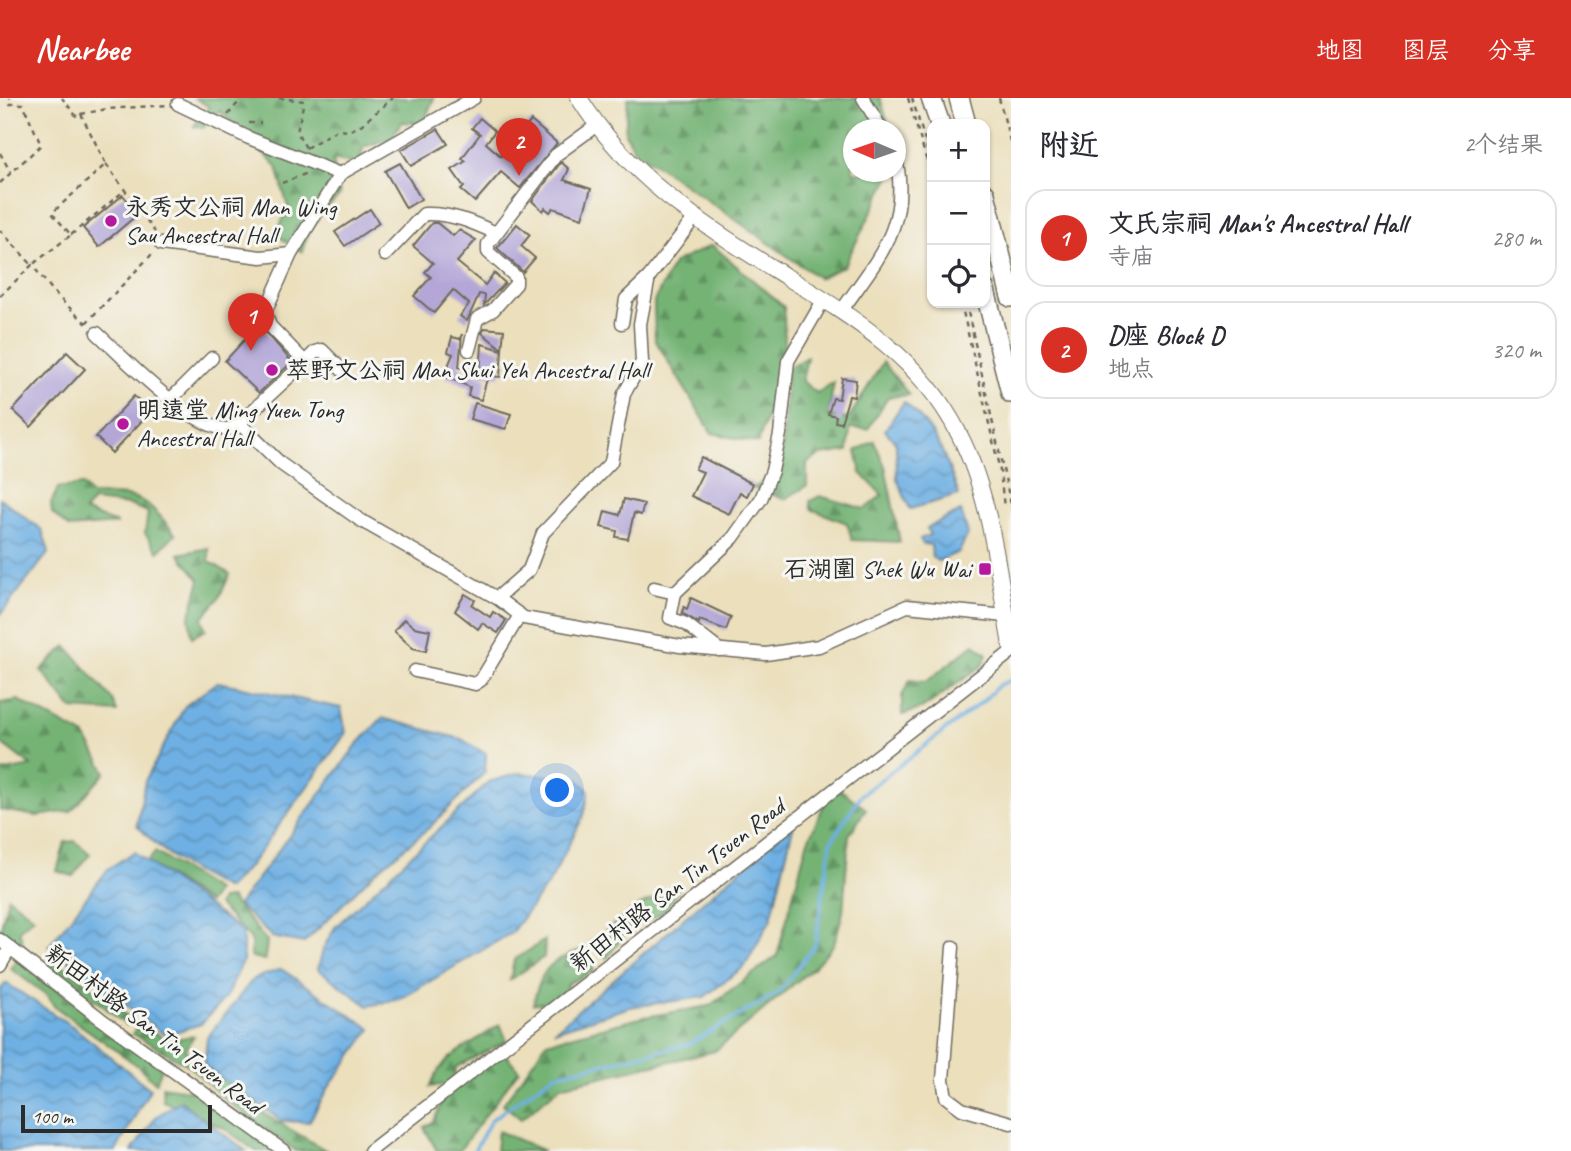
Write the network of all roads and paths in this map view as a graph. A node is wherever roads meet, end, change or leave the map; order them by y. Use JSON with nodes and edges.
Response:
{"nodes":[{"id":1,"x":10,"y":98,"type":"edge"},
{"id":2,"x":62,"y":98,"type":"edge"},
{"id":3,"x":242,"y":98,"type":"edge"},
{"id":4,"x":279,"y":98,"type":"edge"},
{"id":5,"x":310,"y":98,"type":"edge"},
{"id":6,"x":393,"y":98,"type":"edge"},
{"id":7,"x":474,"y":98,"type":"edge"},
{"id":8,"x":579,"y":98,"type":"edge"},
{"id":9,"x":863,"y":98,"type":"edge"},
{"id":10,"x":910,"y":98,"type":"edge"},
{"id":11,"x":931,"y":98,"type":"edge"},
{"id":12,"x":958,"y":98,"type":"edge"},
{"id":13,"x":999,"y":98,"type":"edge"},
{"id":14,"x":304,"y":101,"type":"junction"},
{"id":15,"x":178,"y":104,"type":"dead end"},
{"id":16,"x":155,"y":107,"type":"dead end"},
{"id":17,"x":81,"y":114,"type":"junction"},
{"id":18,"x":875,"y":119,"type":"edge"},
{"id":19,"x":938,"y":119,"type":"edge"},
{"id":20,"x":964,"y":119,"type":"edge"},
{"id":21,"x":221,"y":123,"type":"junction"},
{"id":22,"x":597,"y":125,"type":"junction"},
{"id":23,"x":1011,"y":145,"type":"edge"},
{"id":24,"x":927,"y":149,"type":"edge"},
{"id":25,"x":0,"y":153,"type":"edge"},
{"id":26,"x":305,"y":154,"type":"junction"},
{"id":27,"x":927,"y":160,"type":"edge"},
{"id":28,"x":106,"y":164,"type":"junction"},
{"id":29,"x":11,"y":173,"type":"junction"},
{"id":30,"x":340,"y":174,"type":"junction"},
{"id":31,"x":900,"y":182,"type":"edge"},
{"id":32,"x":0,"y":183,"type":"edge"},
{"id":33,"x":282,"y":183,"type":"dead end"},
{"id":34,"x":125,"y":190,"type":"junction"},
{"id":35,"x":990,"y":214,"type":"edge"},
{"id":36,"x":696,"y":216,"type":"junction"},
{"id":37,"x":0,"y":230,"type":"edge"},
{"id":38,"x":496,"y":233,"type":"junction"},
{"id":39,"x":71,"y":235,"type":"junction"},
{"id":40,"x":161,"y":244,"type":"junction"},
{"id":41,"x":290,"y":254,"type":"junction"},
{"id":42,"x":385,"y":255,"type":"dead end"},
{"id":43,"x":32,"y":265,"type":"junction"},
{"id":44,"x":649,"y":277,"type":"junction"},
{"id":45,"x":0,"y":296,"type":"edge"},
{"id":46,"x":1011,"y":297,"type":"edge"},
{"id":47,"x":824,"y":299,"type":"junction"},
{"id":48,"x":965,"y":308,"type":"edge"},
{"id":49,"x":965,"y":308,"type":"edge"},
{"id":50,"x":990,"y":308,"type":"edge"},
{"id":51,"x":842,"y":310,"type":"junction"},
{"id":52,"x":86,"y":323,"type":"junction"},
{"id":53,"x":622,"y":323,"type":"dead end"},
{"id":54,"x":97,"y":333,"type":"joint"},
{"id":55,"x":469,"y":350,"type":"dead end"},
{"id":56,"x":212,"y":358,"type":"dead end"},
{"id":57,"x":305,"y":362,"type":"junction"},
{"id":58,"x":343,"y":371,"type":"dead end"},
{"id":59,"x":1011,"y":393,"type":"edge"},
{"id":60,"x":169,"y":401,"type":"junction"},
{"id":61,"x":239,"y":423,"type":"junction"},
{"id":62,"x":1011,"y":505,"type":"edge"},
{"id":63,"x":1004,"y":508,"type":"dead end"},
{"id":64,"x":654,"y":588,"type":"dead end"},
{"id":65,"x":675,"y":593,"type":"junction"},
{"id":66,"x":497,"y":598,"type":"junction"},
{"id":67,"x":520,"y":615,"type":"junction"},
{"id":68,"x":1005,"y":615,"type":"junction"},
{"id":69,"x":1011,"y":645,"type":"edge"},
{"id":70,"x":719,"y":650,"type":"junction"},
{"id":71,"x":1011,"y":652,"type":"edge"},
{"id":72,"x":415,"y":671,"type":"dead end"},
{"id":73,"x":5,"y":944,"type":"edge"},
{"id":74,"x":953,"y":947,"type":"dead end"},
{"id":75,"x":0,"y":965,"type":"edge"},
{"id":76,"x":1011,"y":1122,"type":"edge"},
{"id":77,"x":284,"y":1151,"type":"edge"},
{"id":78,"x":370,"y":1151,"type":"edge"}],
"edges":[{"from":1,"to":29,"type":"path"},
{"from":2,"to":17,"type":"path"},
{"from":3,"to":21,"type":"path"},
{"from":4,"to":14,"type":"path"},
{"from":5,"to":14,"type":"path"},
{"from":6,"to":26,"type":"path"},
{"from":7,"to":30,"type":"street"},
{"from":8,"to":22,"type":"main road"},
{"from":9,"to":18,"type":"street"},
{"from":10,"to":24,"type":"path"},
{"from":10,"to":27,"type":"path"},
{"from":11,"to":19,"type":"highway"},
{"from":12,"to":20,"type":"highway"},
{"from":13,"to":23,"type":"path"},
{"from":14,"to":26,"type":"path"},
{"from":15,"to":21,"type":"street"},
{"from":16,"to":17,"type":"path"},
{"from":17,"to":28,"type":"path"},
{"from":21,"to":26,"type":"street"},
{"from":22,"to":36,"type":"main road"},
{"from":22,"to":38,"type":"street"},
{"from":25,"to":29,"type":"path"},
{"from":26,"to":30,"type":"street"},
{"from":26,"to":33,"type":"path"},
{"from":28,"to":34,"type":"path"},
{"from":28,"to":39,"type":"path"},
{"from":29,"to":32,"type":"path"},
{"from":30,"to":41,"type":"street"},
{"from":31,"to":51,"type":"street"},
{"from":34,"to":39,"type":"path"},
{"from":34,"to":40,"type":"path"},
{"from":35,"to":46,"type":"highway"},
{"from":36,"to":44,"type":"street"},
{"from":36,"to":47,"type":"main road"},
{"from":37,"to":43,"type":"path"},
{"from":38,"to":42,"type":"street"},
{"from":38,"to":55,"type":"street"},
{"from":39,"to":43,"type":"path"},
{"from":40,"to":41,"type":"street"},
{"from":40,"to":52,"type":"path"},
{"from":41,"to":57,"type":"street"},
{"from":43,"to":45,"type":"path"},
{"from":43,"to":52,"type":"path"},
{"from":44,"to":53,"type":"street"},
{"from":44,"to":66,"type":"street"},
{"from":47,"to":51,"type":"main road"},
{"from":47,"to":65,"type":"street"},
{"from":48,"to":62,"type":"path"},
{"from":49,"to":63,"type":"path"},
{"from":50,"to":59,"type":"highway"},
{"from":51,"to":68,"type":"main road"},
{"from":52,"to":54,"type":"path"},
{"from":54,"to":60,"type":"street"},
{"from":56,"to":60,"type":"street"},
{"from":57,"to":58,"type":"street"},
{"from":57,"to":61,"type":"street"},
{"from":60,"to":61,"type":"street"},
{"from":61,"to":66,"type":"street"},
{"from":64,"to":65,"type":"street"},
{"from":65,"to":70,"type":"street"},
{"from":66,"to":67,"type":"street"},
{"from":67,"to":70,"type":"street"},
{"from":67,"to":72,"type":"street"},
{"from":68,"to":69,"type":"main road"},
{"from":68,"to":70,"type":"street"},
{"from":71,"to":78,"type":"street","name":"新田村路 San Tin Tsuen Road"},
{"from":73,"to":75,"type":"street"},
{"from":73,"to":77,"type":"street","name":"新田村路 San Tin Tsuen Road"},
{"from":74,"to":76,"type":"street"}]}
